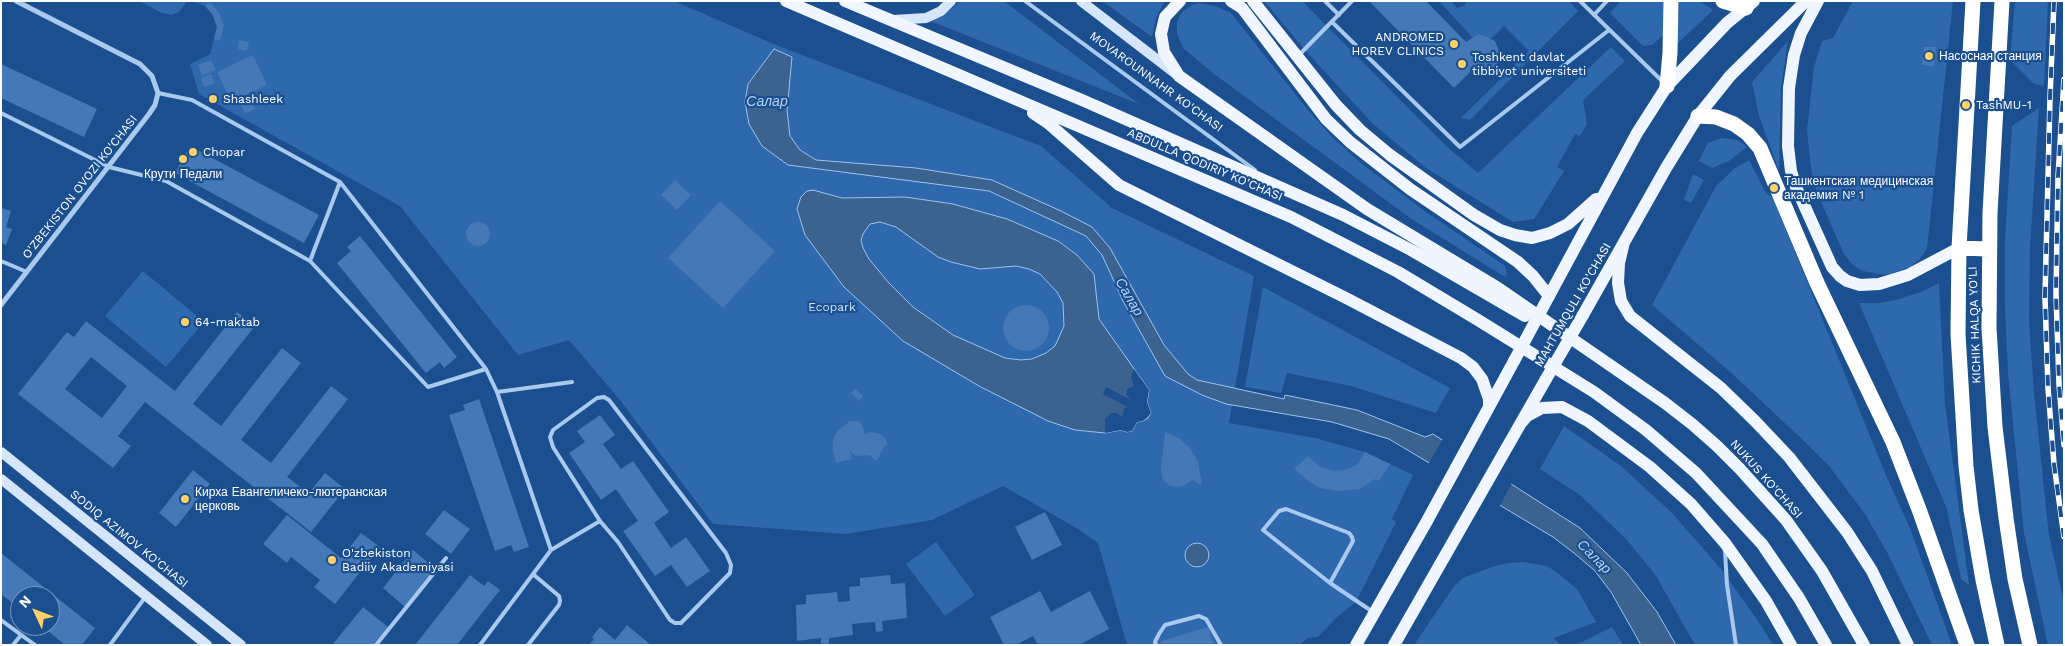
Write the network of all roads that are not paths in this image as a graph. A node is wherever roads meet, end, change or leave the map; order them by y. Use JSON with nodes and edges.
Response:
{"nodes":[{"id":1,"x":16,"y":1,"type":"edge"},
{"id":2,"x":786,"y":1,"type":"edge"},
{"id":3,"x":951,"y":1,"type":"edge"},
{"id":4,"x":1025,"y":1,"type":"edge"},
{"id":5,"x":1081,"y":1,"type":"edge"},
{"id":6,"x":1180,"y":1,"type":"edge"},
{"id":7,"x":1231,"y":1,"type":"edge"},
{"id":8,"x":1253,"y":1,"type":"edge"},
{"id":9,"x":1325,"y":1,"type":"edge"},
{"id":10,"x":1352,"y":1,"type":"edge"},
{"id":11,"x":1580,"y":1,"type":"edge"},
{"id":12,"x":1607,"y":1,"type":"edge"},
{"id":13,"x":1671,"y":1,"type":"edge"},
{"id":14,"x":1723,"y":1,"type":"edge"},
{"id":15,"x":1806,"y":1,"type":"edge"},
{"id":16,"x":1818,"y":1,"type":"edge"},
{"id":17,"x":1973,"y":1,"type":"edge"},
{"id":18,"x":2002,"y":1,"type":"edge"},
{"id":19,"x":846,"y":2,"type":"edge"},
{"id":20,"x":1750,"y":5,"type":"edge"},
{"id":21,"x":1339,"y":15,"type":"junction"},
{"id":22,"x":1594,"y":15,"type":"junction"},
{"id":23,"x":890,"y":20,"type":"junction"},
{"id":24,"x":1332,"y":22,"type":"junction"},
{"id":25,"x":1609,"y":30,"type":"junction"},
{"id":26,"x":1298,"y":56,"type":"junction"},
{"id":27,"x":1179,"y":76,"type":"junction"},
{"id":28,"x":1667,"y":86,"type":"junction"},
{"id":29,"x":158,"y":94,"type":"junction"},
{"id":30,"x":1005,"y":95,"type":"junction"},
{"id":31,"x":1,"y":113,"type":"edge"},
{"id":32,"x":1698,"y":116,"type":"junction"},
{"id":33,"x":109,"y":167,"type":"junction"},
{"id":34,"x":340,"y":182,"type":"junction"},
{"id":35,"x":1272,"y":183,"type":"junction"},
{"id":36,"x":1607,"y":188,"type":"junction"},
{"id":37,"x":1624,"y":242,"type":"junction"},
{"id":38,"x":1959,"y":248,"type":"junction"},
{"id":39,"x":1988,"y":249,"type":"junction"},
{"id":40,"x":1,"y":261,"type":"edge"},
{"id":41,"x":310,"y":261,"type":"junction"},
{"id":42,"x":27,"y":272,"type":"junction"},
{"id":43,"x":1549,"y":296,"type":"junction"},
{"id":44,"x":1,"y":305,"type":"edge"},
{"id":45,"x":1610,"y":366,"type":"junction"},
{"id":46,"x":486,"y":369,"type":"junction"},
{"id":47,"x":572,"y":382,"type":"dead end"},
{"id":48,"x":497,"y":392,"type":"junction"},
{"id":49,"x":1489,"y":407,"type":"junction"},
{"id":50,"x":1521,"y":423,"type":"junction"},
{"id":51,"x":1,"y":452,"type":"edge"},
{"id":52,"x":1,"y":479,"type":"edge"},
{"id":53,"x":600,"y":521,"type":"junction"},
{"id":54,"x":1725,"y":544,"type":"junction"},
{"id":55,"x":551,"y":550,"type":"junction"},
{"id":56,"x":446,"y":558,"type":"dead end"},
{"id":57,"x":534,"y":575,"type":"junction"},
{"id":58,"x":1330,"y":583,"type":"junction"},
{"id":59,"x":146,"y":596,"type":"junction"},
{"id":60,"x":1375,"y":613,"type":"junction"},
{"id":61,"x":22,"y":636,"type":"edge"},
{"id":62,"x":35,"y":645,"type":"edge"},
{"id":63,"x":110,"y":645,"type":"edge"},
{"id":64,"x":207,"y":645,"type":"edge"},
{"id":65,"x":241,"y":645,"type":"edge"},
{"id":66,"x":376,"y":645,"type":"edge"},
{"id":67,"x":480,"y":645,"type":"edge"},
{"id":68,"x":528,"y":645,"type":"edge"},
{"id":69,"x":1156,"y":645,"type":"edge"},
{"id":70,"x":1221,"y":645,"type":"edge"},
{"id":71,"x":1356,"y":645,"type":"edge"},
{"id":72,"x":1394,"y":645,"type":"edge"},
{"id":73,"x":1736,"y":645,"type":"edge"},
{"id":74,"x":1791,"y":645,"type":"edge"},
{"id":75,"x":1826,"y":645,"type":"edge"},
{"id":76,"x":1864,"y":645,"type":"edge"},
{"id":77,"x":1908,"y":645,"type":"edge"},
{"id":78,"x":1966,"y":645,"type":"edge"},
{"id":79,"x":1997,"y":645,"type":"edge"},
{"id":80,"x":2030,"y":645,"type":"edge"}],
"edges":[{"from":1,"to":29,"type":"street"},
{"from":2,"to":30,"type":"main road","name":"ABDULLA QODIRIY KO'CHASI"},
{"from":3,"to":23,"type":"main road"},
{"from":4,"to":35,"type":"lane","name":"MOVAROUNNAHR KO'CHASI"},
{"from":5,"to":27,"type":"main road","name":"MOVAROUNNAHR KO'CHASI"},
{"from":6,"to":27,"type":"main road"},
{"from":7,"to":43,"type":"main road"},
{"from":8,"to":26,"type":"main road"},
{"from":9,"to":21,"type":"lane"},
{"from":10,"to":21,"type":"lane"},
{"from":11,"to":22,"type":"lane"},
{"from":12,"to":22,"type":"lane"},
{"from":13,"to":28,"type":"highway"},
{"from":14,"to":20,"type":"highway"},
{"from":15,"to":32,"type":"main road","name":"MAHTUMQULI KO'CHASI"},
{"from":16,"to":38,"type":"main road"},
{"from":17,"to":38,"type":"highway","name":"KICHIK HALQA YO'LI"},
{"from":18,"to":39,"type":"highway","name":"KICHIK HALQA YO'LI"},
{"from":19,"to":23,"type":"main road","name":"ABDULLA QODIRIY KO'CHASI"},
{"from":20,"to":28,"type":"main road","name":"MAHTUMQULI KO'CHASI"},
{"from":21,"to":24,"type":"lane"},
{"from":22,"to":25,"type":"lane"},
{"from":23,"to":35,"type":"main road","name":"ABDULLA QODIRIY KO'CHASI"},
{"from":24,"to":25,"type":"lane"},
{"from":24,"to":26,"type":"lane"},
{"from":25,"to":28,"type":"lane"},
{"from":26,"to":36,"type":"main road"},
{"from":27,"to":45,"type":"main road"},
{"from":28,"to":36,"type":"main road","name":"MAHTUMQULI KO'CHASI"},
{"from":29,"to":33,"type":"street","name":"O'ZBEKISTON OVOZI KO'CHASI"},
{"from":29,"to":34,"type":"lane"},
{"from":30,"to":49,"type":"main road"},
{"from":30,"to":75,"type":"main road","name":"ABDULLA QODIRIY KO'CHASI"},
{"from":31,"to":33,"type":"lane"},
{"from":32,"to":37,"type":"main road","name":"MAHTUMQULI KO'CHASI"},
{"from":32,"to":78,"type":"highway"},
{"from":33,"to":41,"type":"lane"},
{"from":33,"to":42,"type":"street","name":"O'ZBEKISTON OVOZI KO'CHASI"},
{"from":34,"to":41,"type":"lane"},
{"from":34,"to":46,"type":"lane"},
{"from":35,"to":45,"type":"main road","name":"ABDULLA QODIRIY KO'CHASI"},
{"from":36,"to":43,"type":"main road","name":"MAHTUMQULI KO'CHASI"},
{"from":37,"to":50,"type":"main road","name":"MAHTUMQULI KO'CHASI","bridge":true},
{"from":37,"to":77,"type":"main road"},
{"from":38,"to":39,"type":"highway"},
{"from":38,"to":79,"type":"highway","name":"KICHIK HALQA YO'LI"},
{"from":39,"to":80,"type":"highway","name":"KICHIK HALQA YO'LI"},
{"from":40,"to":42,"type":"lane"},
{"from":41,"to":46,"type":"lane"},
{"from":42,"to":44,"type":"street","name":"O'ZBEKISTON OVOZI KO'CHASI"},
{"from":43,"to":49,"type":"main road","name":"MAHTUMQULI KO'CHASI","bridge":true},
{"from":45,"to":76,"type":"main road","name":"NUKUS KO'CHASI"},
{"from":46,"to":48,"type":"lane"},
{"from":47,"to":48,"type":"lane"},
{"from":48,"to":55,"type":"lane"},
{"from":49,"to":60,"type":"main road","name":"MAHTUMQULI KO'CHASI"},
{"from":50,"to":54,"type":"main road"},
{"from":50,"to":72,"type":"main road","name":"MAHTUMQULI KO'CHASI"},
{"from":51,"to":65,"type":"main road","name":"SODIQ AZIMOV KO'CHASI"},
{"from":52,"to":59,"type":"main road"},
{"from":53,"to":53,"type":"lane"},
{"from":53,"to":55,"type":"lane"},
{"from":54,"to":73,"type":"lane"},
{"from":54,"to":74,"type":"main road"},
{"from":55,"to":57,"type":"lane"},
{"from":56,"to":66,"type":"lane"},
{"from":57,"to":67,"type":"lane"},
{"from":57,"to":68,"type":"lane"},
{"from":58,"to":58,"type":"lane"},
{"from":58,"to":60,"type":"lane"},
{"from":59,"to":63,"type":"lane"},
{"from":59,"to":64,"type":"main road"},
{"from":60,"to":71,"type":"main road","name":"MAHTUMQULI KO'CHASI"},
{"from":61,"to":62,"type":"lane"},
{"from":69,"to":70,"type":"lane"}]}
